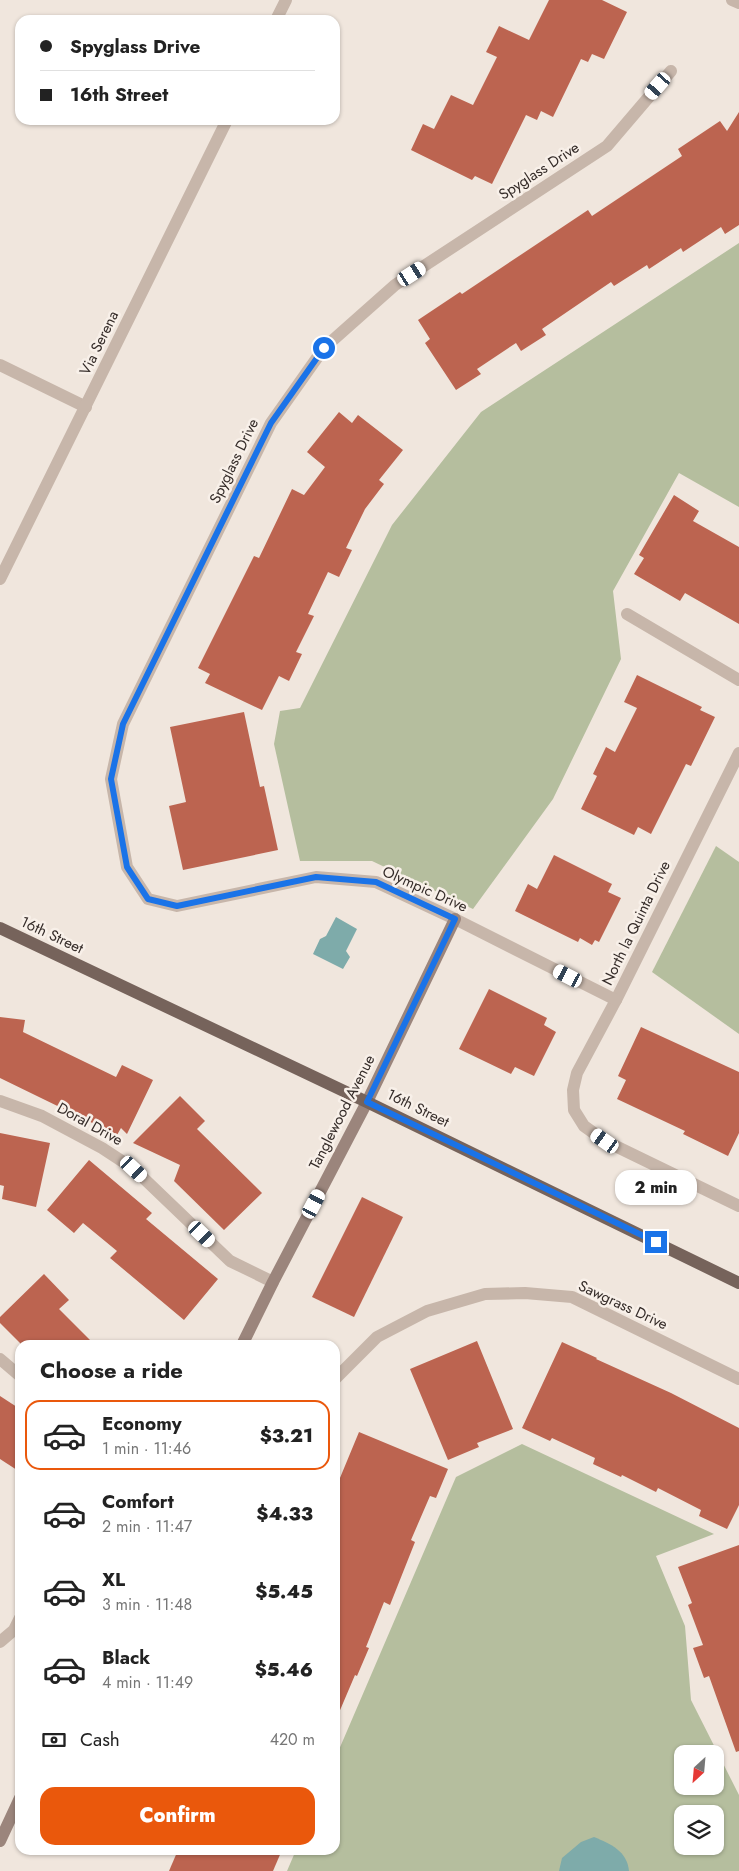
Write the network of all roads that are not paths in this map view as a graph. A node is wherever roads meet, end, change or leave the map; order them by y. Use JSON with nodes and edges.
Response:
{"nodes":[{"id":1,"x":286,"y":0,"type":"edge"},
{"id":2,"x":732,"y":0,"type":"edge"},
{"id":3,"x":739,"y":3,"type":"edge"},
{"id":4,"x":278,"y":15,"type":"edge"},
{"id":5,"x":671,"y":71,"type":"dead end"},
{"id":6,"x":225,"y":125,"type":"edge"},
{"id":7,"x":0,"y":365,"type":"edge"},
{"id":8,"x":86,"y":407,"type":"junction"},
{"id":9,"x":0,"y":579,"type":"edge"},
{"id":10,"x":627,"y":614,"type":"dead end"},
{"id":11,"x":739,"y":680,"type":"edge"},
{"id":12,"x":739,"y":753,"type":"edge"},
{"id":13,"x":148,"y":899,"type":"joint"},
{"id":14,"x":455,"y":919,"type":"junction"},
{"id":15,"x":0,"y":928,"type":"edge"},
{"id":16,"x":616,"y":1000,"type":"junction"},
{"id":17,"x":0,"y":1101,"type":"edge"},
{"id":18,"x":367,"y":1102,"type":"junction"},
{"id":19,"x":739,"y":1206,"type":"edge"},
{"id":20,"x":273,"y":1282,"type":"junction"},
{"id":21,"x":739,"y":1282,"type":"edge"},
{"id":22,"x":244,"y":1340,"type":"edge"},
{"id":23,"x":0,"y":1359,"type":"edge"},
{"id":24,"x":15,"y":1372,"type":"edge"},
{"id":25,"x":340,"y":1374,"type":"edge"},
{"id":26,"x":739,"y":1379,"type":"edge"},
{"id":27,"x":15,"y":1628,"type":"edge"},
{"id":28,"x":0,"y":1642,"type":"edge"},
{"id":29,"x":15,"y":1809,"type":"edge"},
{"id":30,"x":0,"y":1841,"type":"edge"}],
"edges":[{"from":1,"to":4,"type":"street"},
{"from":2,"to":3,"type":"street"},
{"from":5,"to":13,"type":"street","name":"Spyglass Drive"},
{"from":6,"to":8,"type":"street","name":"Via Serena"},
{"from":7,"to":8,"type":"street"},
{"from":8,"to":9,"type":"street","name":"Via Serena"},
{"from":10,"to":11,"type":"street"},
{"from":12,"to":16,"type":"street","name":"North la Quinta Drive"},
{"from":13,"to":14,"type":"street","name":"Olympic Drive"},
{"from":14,"to":16,"type":"street","name":"Olympic Drive"},
{"from":14,"to":18,"type":"street","name":"Tanglewood Avenue"},
{"from":15,"to":18,"type":"main road","name":"16th Street"},
{"from":16,"to":19,"type":"street","name":"North la Quinta Drive"},
{"from":17,"to":20,"type":"street","name":"Doral Drive"},
{"from":18,"to":20,"type":"street","name":"Tanglewood Avenue"},
{"from":18,"to":21,"type":"main road","name":"16th Street"},
{"from":20,"to":22,"type":"street","name":"Tanglewood Avenue"},
{"from":23,"to":24,"type":"street"},
{"from":25,"to":26,"type":"street","name":"Sawgrass Drive"},
{"from":27,"to":28,"type":"street"},
{"from":29,"to":30,"type":"street"}]}
